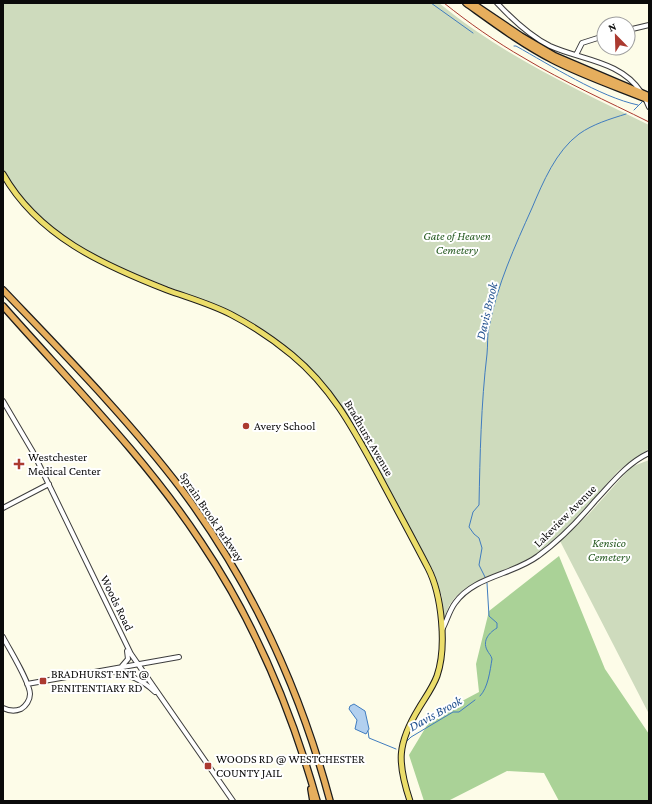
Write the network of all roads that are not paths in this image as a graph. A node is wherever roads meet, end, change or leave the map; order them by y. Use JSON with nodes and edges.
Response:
{"nodes":[{"id":1,"x":466,"y":3,"type":"edge"},
{"id":2,"x":472,"y":3,"type":"edge"},
{"id":3,"x":497,"y":3,"type":"edge"},
{"id":4,"x":649,"y":25,"type":"edge"},
{"id":5,"x":636,"y":28,"type":"edge"},
{"id":6,"x":596,"y":39,"type":"edge"},
{"id":7,"x":576,"y":55,"type":"junction"},
{"id":8,"x":646,"y":97,"type":"edge"},
{"id":9,"x":649,"y":106,"type":"edge"},
{"id":10,"x":3,"y":174,"type":"edge"},
{"id":11,"x":3,"y":285,"type":"edge"},
{"id":12,"x":3,"y":290,"type":"edge"},
{"id":13,"x":14,"y":301,"type":"junction"},
{"id":14,"x":3,"y":306,"type":"edge"},
{"id":15,"x":3,"y":401,"type":"edge"},
{"id":16,"x":649,"y":453,"type":"edge"},
{"id":17,"x":48,"y":484,"type":"junction"},
{"id":18,"x":3,"y":508,"type":"edge"},
{"id":19,"x":441,"y":633,"type":"junction"},
{"id":20,"x":3,"y":637,"type":"edge"},
{"id":21,"x":126,"y":645,"type":"junction"},
{"id":22,"x":179,"y":657,"type":"dead end"},
{"id":23,"x":138,"y":664,"type":"junction"},
{"id":24,"x":120,"y":667,"type":"junction"},
{"id":25,"x":101,"y":670,"type":"junction"},
{"id":26,"x":27,"y":684,"type":"junction"},
{"id":27,"x":162,"y":700,"type":"junction"},
{"id":28,"x":3,"y":708,"type":"edge"},
{"id":29,"x":306,"y":763,"type":"junction"},
{"id":30,"x":233,"y":801,"type":"edge"},
{"id":31,"x":313,"y":801,"type":"edge"},
{"id":32,"x":317,"y":801,"type":"edge"},
{"id":33,"x":330,"y":801,"type":"edge"},
{"id":34,"x":410,"y":801,"type":"edge"}],
"edges":[{"from":1,"to":8,"type":"highway"},
{"from":2,"to":8,"type":"highway"},
{"from":3,"to":7,"type":"street"},
{"from":4,"to":5,"type":"street"},
{"from":6,"to":7,"type":"street"},
{"from":7,"to":8,"type":"street"},
{"from":8,"to":9,"type":"street"},
{"from":10,"to":19,"type":"main road","name":"Bradhurst Avenue"},
{"from":11,"to":13,"type":"highway"},
{"from":12,"to":13,"type":"highway","name":"Sprain Brook Parkway"},
{"from":13,"to":33,"type":"highway","name":"Sprain Brook Parkway"},
{"from":14,"to":29,"type":"highway","name":"Sprain Brook Parkway"},
{"from":15,"to":17,"type":"street","name":"Woods Road"},
{"from":16,"to":19,"type":"street","name":"Lakeview Avenue"},
{"from":17,"to":18,"type":"street"},
{"from":17,"to":21,"type":"street","name":"Woods Road"},
{"from":19,"to":34,"type":"main road","name":"Bradhurst Avenue"},
{"from":20,"to":26,"type":"street"},
{"from":21,"to":23,"type":"street","name":"Woods Road"},
{"from":21,"to":24,"type":"street"},
{"from":22,"to":23,"type":"street"},
{"from":23,"to":24,"type":"street"},
{"from":23,"to":27,"type":"street","name":"Woods Road"},
{"from":24,"to":25,"type":"street"},
{"from":25,"to":26,"type":"street"},
{"from":25,"to":27,"type":"street"},
{"from":26,"to":28,"type":"street"},
{"from":27,"to":30,"type":"street","name":"Woods Road"},
{"from":29,"to":31,"type":"highway"},
{"from":29,"to":32,"type":"highway","name":"Sprain Brook Parkway"}]}
